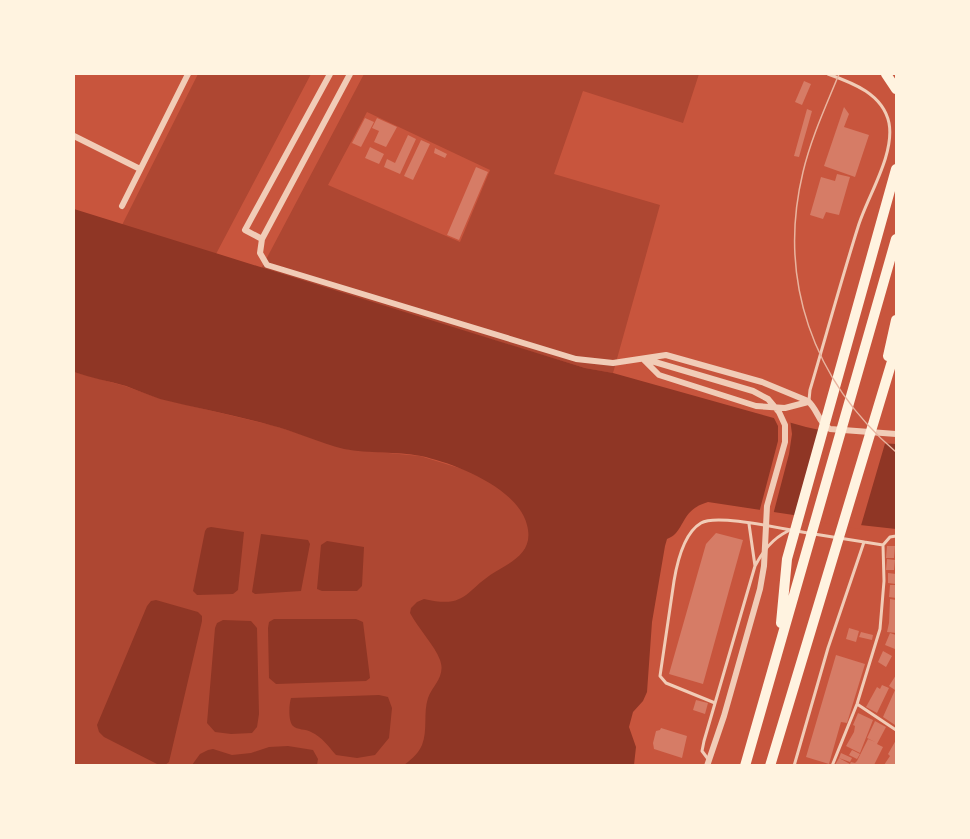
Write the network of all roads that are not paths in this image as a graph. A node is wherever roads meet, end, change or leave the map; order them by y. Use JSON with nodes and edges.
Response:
{"nodes":[{"id":1,"x":188,"y":74,"type":"edge"},
{"id":2,"x":330,"y":74,"type":"edge"},
{"id":3,"x":350,"y":74,"type":"edge"},
{"id":4,"x":828,"y":74,"type":"edge"},
{"id":5,"x":886,"y":74,"type":"edge"},
{"id":6,"x":897,"y":89,"type":"edge"},
{"id":7,"x":74,"y":136,"type":"edge"},
{"id":8,"x":140,"y":169,"type":"junction"},
{"id":9,"x":897,"y":169,"type":"edge"},
{"id":10,"x":122,"y":206,"type":"dead end"},
{"id":11,"x":262,"y":239,"type":"junction"},
{"id":12,"x":897,"y":239,"type":"edge"},
{"id":13,"x":897,"y":320,"type":"edge"},
{"id":14,"x":897,"y":348,"type":"edge"},
{"id":15,"x":644,"y":359,"type":"junction"},
{"id":16,"x":808,"y":401,"type":"junction"},
{"id":17,"x":872,"y":427,"type":"junction"},
{"id":18,"x":897,"y":435,"type":"edge"},
{"id":19,"x":749,"y":524,"type":"junction"},
{"id":20,"x":790,"y":530,"type":"junction"},
{"id":21,"x":897,"y":536,"type":"edge"},
{"id":22,"x":864,"y":542,"type":"junction"},
{"id":23,"x":884,"y":545,"type":"junction"},
{"id":24,"x":755,"y":567,"type":"junction"},
{"id":25,"x":779,"y":648,"type":"junction"},
{"id":26,"x":715,"y":703,"type":"junction"},
{"id":27,"x":857,"y":704,"type":"junction"},
{"id":28,"x":897,"y":730,"type":"edge"},
{"id":29,"x":709,"y":763,"type":"edge"},
{"id":30,"x":745,"y":765,"type":"edge"},
{"id":31,"x":770,"y":765,"type":"edge"},
{"id":32,"x":794,"y":765,"type":"edge"},
{"id":33,"x":832,"y":765,"type":"edge"}],
"edges":[{"from":1,"to":8,"type":"street"},
{"from":2,"to":11,"type":"street"},
{"from":3,"to":11,"type":"street"},
{"from":4,"to":16,"type":"lane"},
{"from":5,"to":6,"type":"highway"},
{"from":7,"to":8,"type":"street"},
{"from":8,"to":10,"type":"street"},
{"from":9,"to":25,"type":"highway"},
{"from":11,"to":15,"type":"street"},
{"from":12,"to":25,"type":"highway"},
{"from":13,"to":17,"type":"highway"},
{"from":14,"to":17,"type":"highway"},
{"from":15,"to":16,"type":"street"},
{"from":15,"to":16,"type":"street"},
{"from":15,"to":29,"type":"street"},
{"from":16,"to":18,"type":"street"},
{"from":17,"to":31,"type":"highway"},
{"from":19,"to":20,"type":"lane"},
{"from":19,"to":24,"type":"lane"},
{"from":19,"to":26,"type":"lane"},
{"from":20,"to":22,"type":"lane"},
{"from":20,"to":24,"type":"lane"},
{"from":21,"to":23,"type":"lane"},
{"from":22,"to":23,"type":"lane"},
{"from":22,"to":32,"type":"lane"},
{"from":23,"to":27,"type":"lane"},
{"from":24,"to":26,"type":"lane"},
{"from":25,"to":30,"type":"highway"},
{"from":26,"to":29,"type":"lane"},
{"from":27,"to":28,"type":"lane"},
{"from":27,"to":33,"type":"lane"}]}
